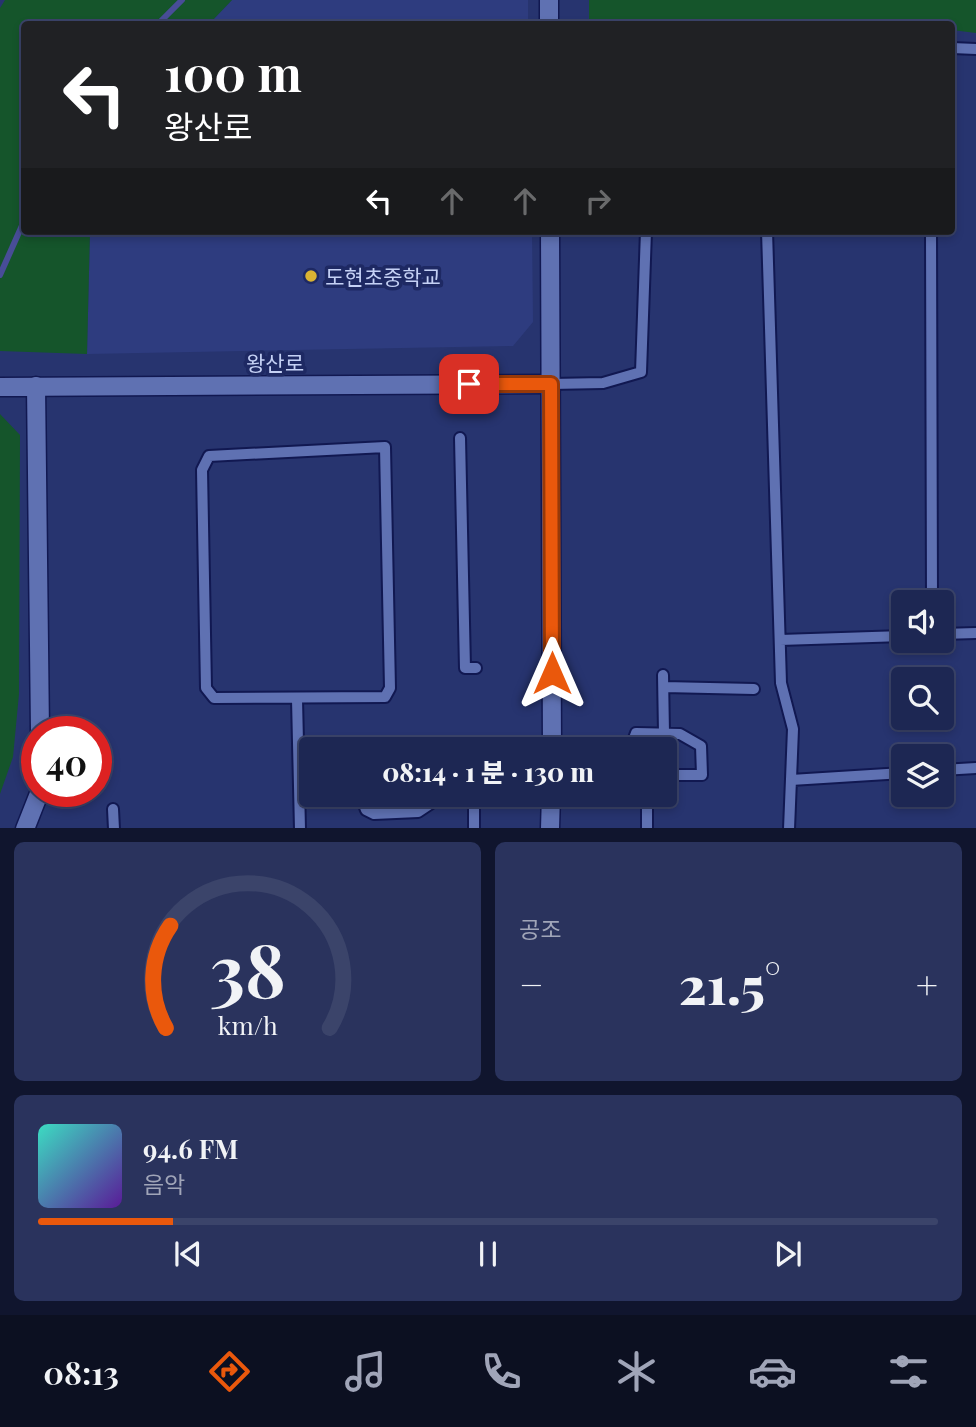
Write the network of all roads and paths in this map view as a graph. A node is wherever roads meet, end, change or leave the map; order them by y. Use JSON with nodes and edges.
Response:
{"nodes":[{"id":1,"x":549,"y":0,"type":"edge"},
{"id":2,"x":549,"y":21,"type":"edge"},
{"id":3,"x":955,"y":48,"type":"edge"},
{"id":4,"x":976,"y":50,"type":"edge"},
{"id":5,"x":550,"y":235,"type":"edge"},
{"id":6,"x":646,"y":235,"type":"edge"},
{"id":7,"x":767,"y":235,"type":"edge"},
{"id":8,"x":930,"y":235,"type":"edge"},
{"id":9,"x":551,"y":384,"type":"junction"},
{"id":10,"x":36,"y":386,"type":"junction"},
{"id":11,"x":0,"y":387,"type":"edge"},
{"id":12,"x":460,"y":438,"type":"dead end"},
{"id":13,"x":932,"y":590,"type":"edge"},
{"id":14,"x":976,"y":633,"type":"edge"},
{"id":15,"x":954,"y":634,"type":"edge"},
{"id":16,"x":891,"y":636,"type":"edge"},
{"id":17,"x":780,"y":640,"type":"junction"},
{"id":18,"x":476,"y":668,"type":"dead end"},
{"id":19,"x":663,"y":675,"type":"dead end"},
{"id":20,"x":664,"y":687,"type":"junction"},
{"id":21,"x":754,"y":689,"type":"dead end"},
{"id":22,"x":297,"y":699,"type":"junction"},
{"id":23,"x":40,"y":716,"type":"edge"},
{"id":24,"x":664,"y":733,"type":"junction"},
{"id":25,"x":552,"y":737,"type":"edge"},
{"id":26,"x":634,"y":737,"type":"edge"},
{"id":27,"x":298,"y":754,"type":"joint"},
{"id":28,"x":976,"y":768,"type":"edge"},
{"id":29,"x":954,"y":769,"type":"edge"},
{"id":30,"x":891,"y":774,"type":"edge"},
{"id":31,"x":677,"y":775,"type":"edge"},
{"id":32,"x":791,"y":780,"type":"junction"},
{"id":33,"x":34,"y":807,"type":"edge"},
{"id":34,"x":365,"y":807,"type":"edge"},
{"id":35,"x":425,"y":807,"type":"edge"},
{"id":36,"x":474,"y":807,"type":"edge"},
{"id":37,"x":551,"y":807,"type":"edge"},
{"id":38,"x":647,"y":807,"type":"edge"},
{"id":39,"x":113,"y":809,"type":"dead end"},
{"id":40,"x":25,"y":828,"type":"edge"},
{"id":41,"x":114,"y":828,"type":"edge"},
{"id":42,"x":300,"y":828,"type":"edge"},
{"id":43,"x":474,"y":828,"type":"edge"},
{"id":44,"x":550,"y":828,"type":"edge"},
{"id":45,"x":647,"y":828,"type":"edge"},
{"id":46,"x":789,"y":828,"type":"edge"}],
"edges":[{"from":1,"to":2,"type":"street"},
{"from":3,"to":4,"type":"lane"},
{"from":5,"to":9,"type":"street"},
{"from":6,"to":9,"type":"lane"},
{"from":7,"to":17,"type":"lane"},
{"from":8,"to":13,"type":"lane"},
{"from":9,"to":10,"type":"street","name":"왕산로"},
{"from":9,"to":25,"type":"street"},
{"from":10,"to":11,"type":"street","name":"왕산로"},
{"from":10,"to":23,"type":"street"},
{"from":12,"to":18,"type":"lane"},
{"from":14,"to":15,"type":"lane"},
{"from":16,"to":17,"type":"lane"},
{"from":17,"to":32,"type":"lane"},
{"from":19,"to":20,"type":"lane"},
{"from":20,"to":21,"type":"lane"},
{"from":20,"to":24,"type":"lane"},
{"from":22,"to":22,"type":"lane"},
{"from":22,"to":27,"type":"lane"},
{"from":24,"to":26,"type":"lane"},
{"from":24,"to":31,"type":"lane"},
{"from":27,"to":42,"type":"lane"},
{"from":28,"to":29,"type":"lane"},
{"from":30,"to":32,"type":"lane"},
{"from":32,"to":46,"type":"lane"},
{"from":33,"to":40,"type":"street"},
{"from":34,"to":35,"type":"lane"},
{"from":36,"to":43,"type":"lane"},
{"from":37,"to":44,"type":"street"},
{"from":38,"to":45,"type":"lane"},
{"from":39,"to":41,"type":"lane"}]}
